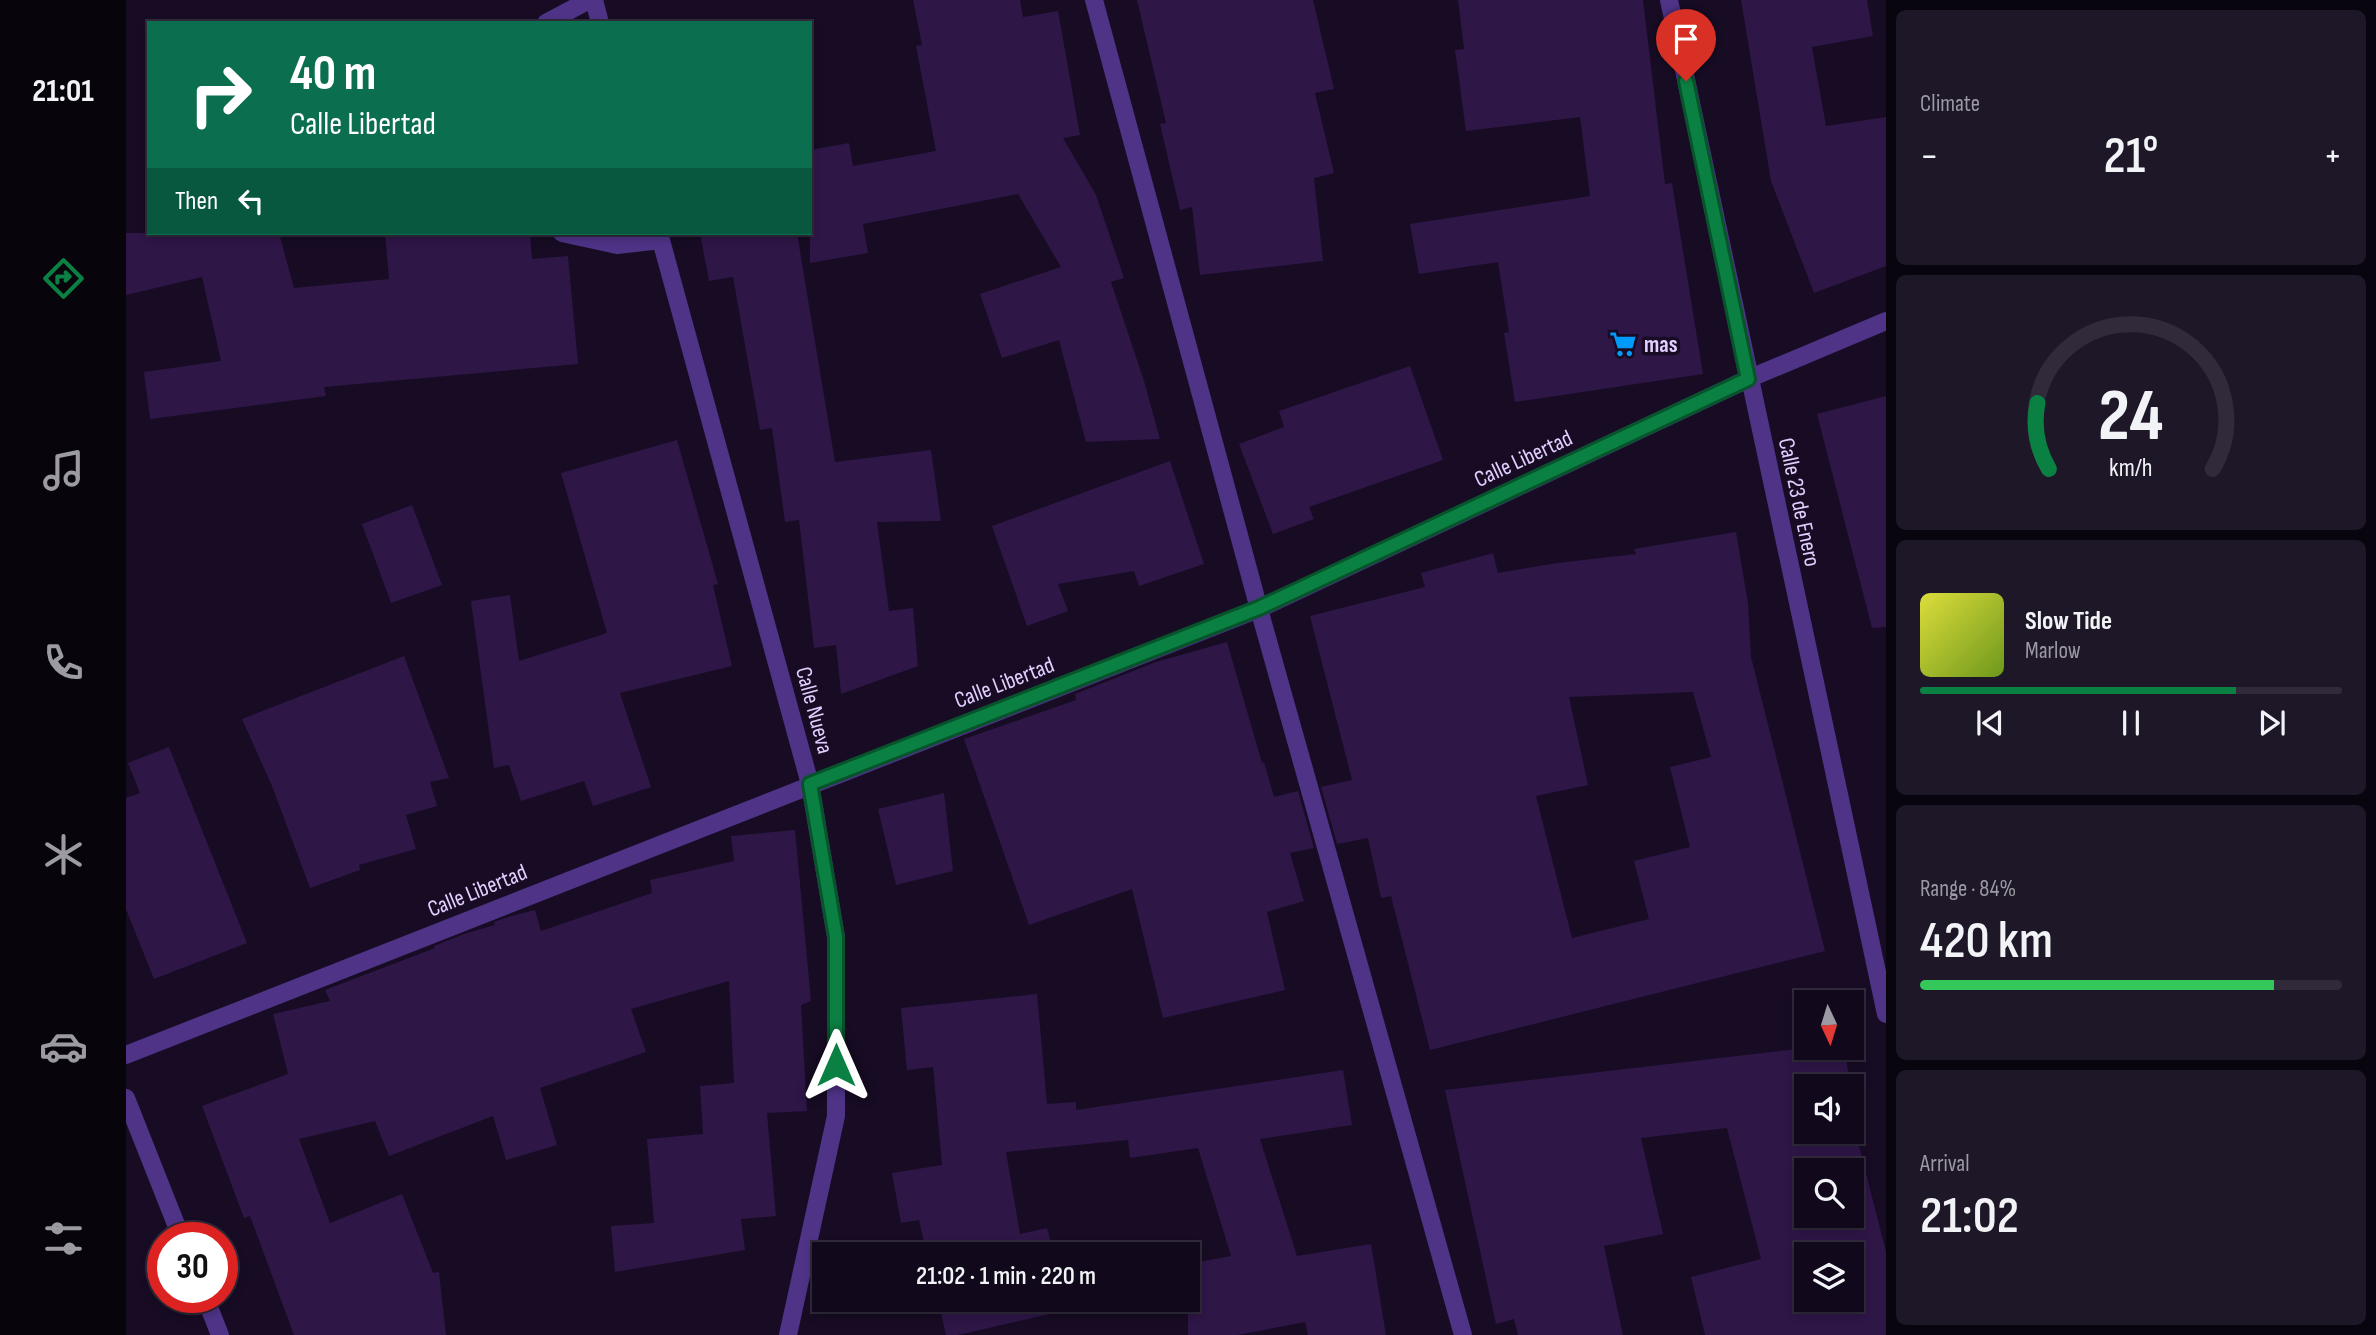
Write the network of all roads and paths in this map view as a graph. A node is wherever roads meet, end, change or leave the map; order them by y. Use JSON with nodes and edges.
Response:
{"nodes":[{"id":1,"x":592,"y":0,"type":"edge"},
{"id":2,"x":1094,"y":0,"type":"edge"},
{"id":3,"x":1669,"y":0,"type":"edge"},
{"id":4,"x":550,"y":21,"type":"edge"},
{"id":5,"x":599,"y":21,"type":"edge"},
{"id":6,"x":571,"y":235,"type":"edge"},
{"id":7,"x":660,"y":236,"type":"edge"},
{"id":8,"x":1886,"y":321,"type":"edge"},
{"id":9,"x":1748,"y":379,"type":"junction"},
{"id":10,"x":1259,"y":608,"type":"junction"},
{"id":11,"x":810,"y":784,"type":"junction"},
{"id":12,"x":1886,"y":1014,"type":"edge"},
{"id":13,"x":126,"y":1055,"type":"edge"},
{"id":14,"x":126,"y":1098,"type":"edge"},
{"id":15,"x":175,"y":1222,"type":"edge"},
{"id":16,"x":211,"y":1313,"type":"edge"},
{"id":17,"x":220,"y":1335,"type":"edge"},
{"id":18,"x":788,"y":1335,"type":"edge"},
{"id":19,"x":1462,"y":1335,"type":"edge"}],
"edges":[{"from":1,"to":4,"type":"street"},
{"from":1,"to":5,"type":"street"},
{"from":2,"to":10,"type":"street"},
{"from":3,"to":9,"type":"street","name":"Calle 23 de Enero"},
{"from":6,"to":7,"type":"street"},
{"from":7,"to":11,"type":"street","name":"Calle Nueva"},
{"from":8,"to":9,"type":"street","name":"Calle Libertad"},
{"from":9,"to":10,"type":"street","name":"Calle Libertad"},
{"from":9,"to":12,"type":"street","name":"Calle 23 de Enero"},
{"from":10,"to":11,"type":"street","name":"Calle Libertad"},
{"from":10,"to":19,"type":"street"},
{"from":11,"to":13,"type":"street","name":"Calle Libertad"},
{"from":11,"to":18,"type":"street","name":"Calle Nueva"},
{"from":14,"to":15,"type":"street"},
{"from":16,"to":17,"type":"street"}]}
